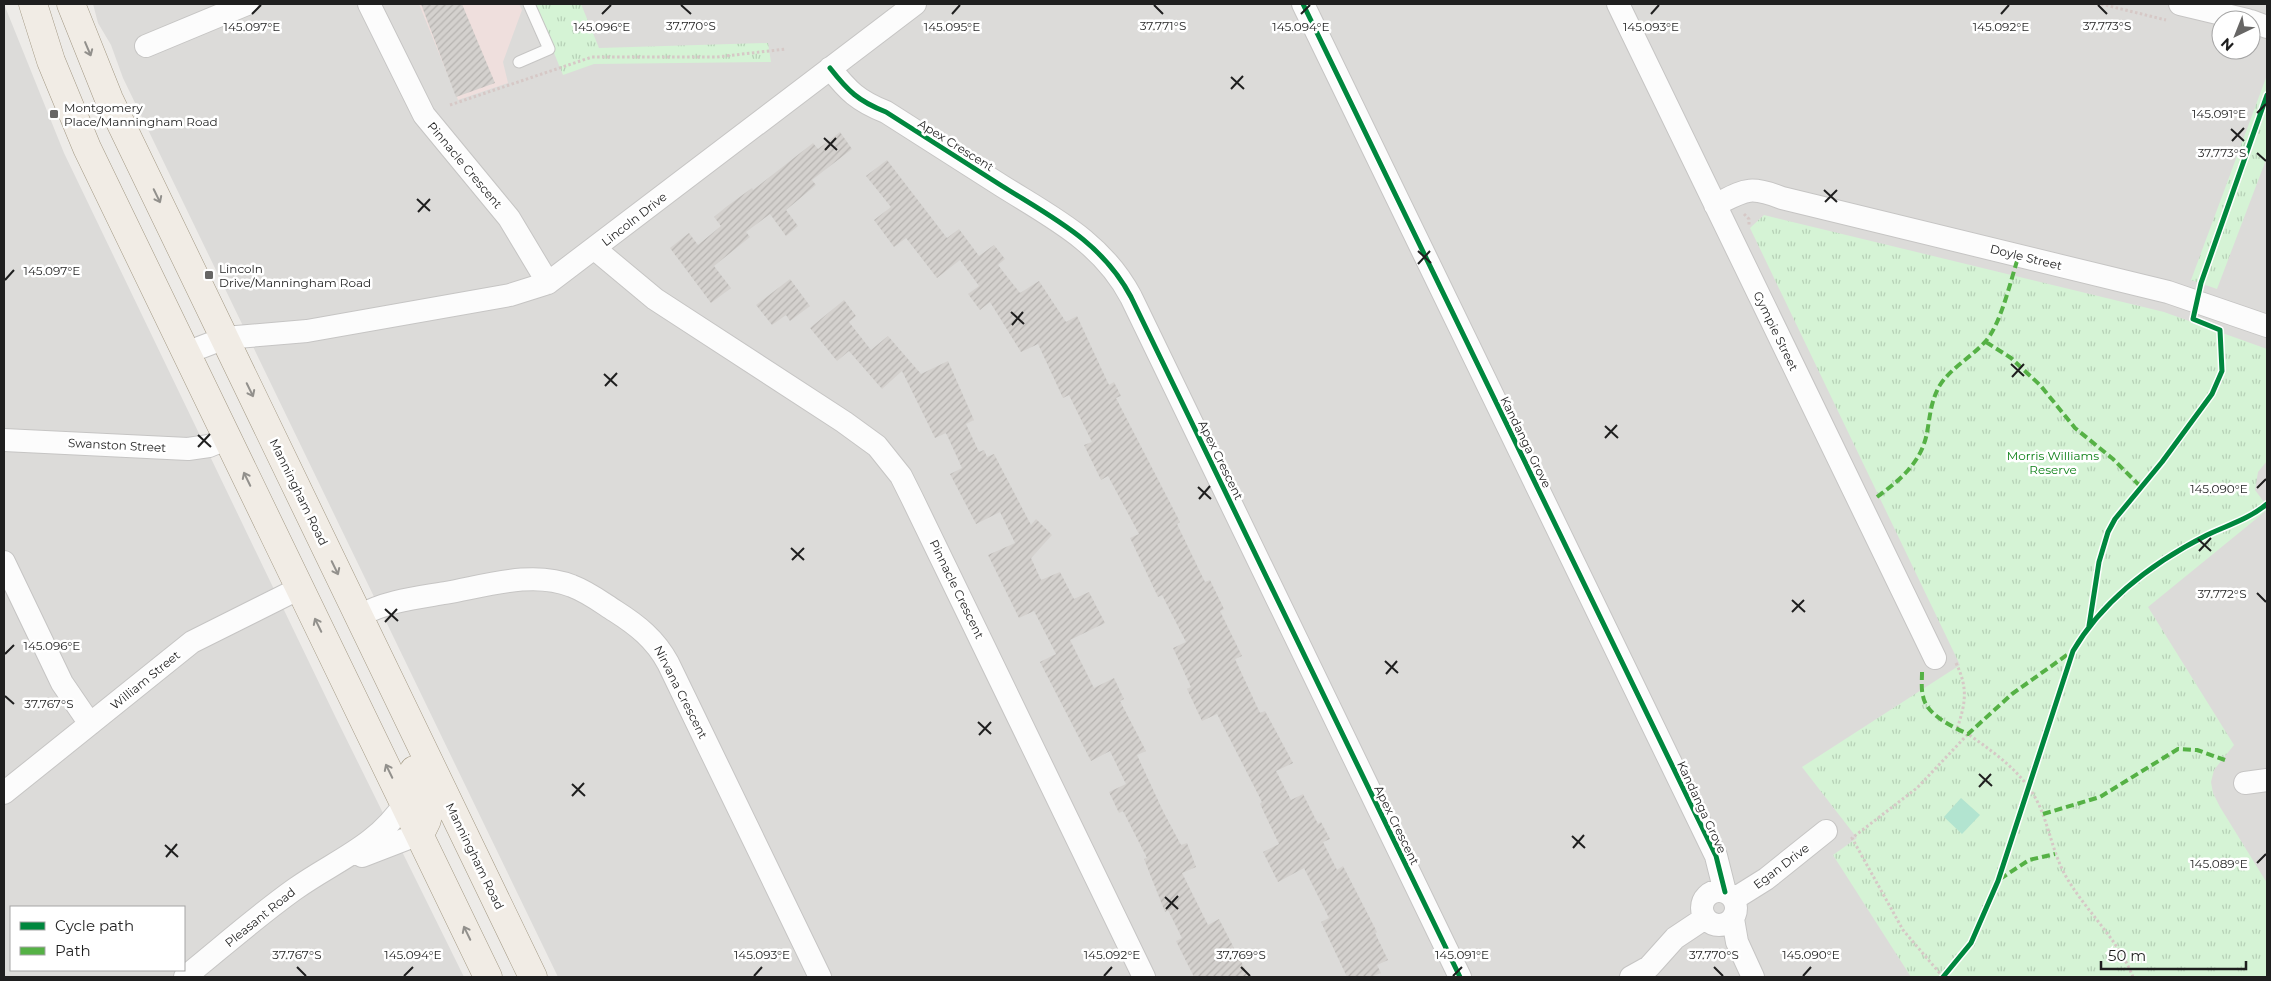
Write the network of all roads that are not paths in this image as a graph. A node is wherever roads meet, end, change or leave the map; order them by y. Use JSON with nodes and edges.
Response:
{"nodes":[{"id":1,"x":33,"y":4,"type":"edge"},
{"id":2,"x":71,"y":4,"type":"edge"},
{"id":3,"x":247,"y":4,"type":"edge"},
{"id":4,"x":369,"y":4,"type":"edge"},
{"id":5,"x":529,"y":4,"type":"edge"},
{"id":6,"x":915,"y":4,"type":"edge"},
{"id":7,"x":1303,"y":4,"type":"edge"},
{"id":8,"x":1618,"y":4,"type":"edge"},
{"id":9,"x":2177,"y":13,"type":"edge"},
{"id":10,"x":2211,"y":16,"type":"edge"},
{"id":11,"x":146,"y":46,"type":"dead end"},
{"id":12,"x":519,"y":62,"type":"dead end"},
{"id":13,"x":836,"y":64,"type":"junction"},
{"id":14,"x":1718,"y":211,"type":"junction"},
{"id":15,"x":588,"y":254,"type":"junction"},
{"id":16,"x":555,"y":278,"type":"junction"},
{"id":17,"x":2267,"y":326,"type":"edge"},
{"id":18,"x":230,"y":348,"type":"junction"},
{"id":19,"x":186,"y":353,"type":"junction"},
{"id":20,"x":228,"y":438,"type":"junction"},
{"id":21,"x":4,"y":440,"type":"edge"},
{"id":22,"x":4,"y":562,"type":"edge"},
{"id":23,"x":300,"y":588,"type":"junction"},
{"id":24,"x":358,"y":616,"type":"junction"},
{"id":25,"x":1935,"y":658,"type":"dead end"},
{"id":26,"x":380,"y":662,"type":"junction"},
{"id":27,"x":90,"y":724,"type":"junction"},
{"id":28,"x":2267,"y":780,"type":"edge"},
{"id":29,"x":2245,"y":783,"type":"dead end"},
{"id":30,"x":4,"y":793,"type":"edge"},
{"id":31,"x":405,"y":803,"type":"junction"},
{"id":32,"x":1826,"y":831,"type":"dead end"},
{"id":33,"x":419,"y":834,"type":"junction"},
{"id":34,"x":339,"y":863,"type":"junction"},
{"id":35,"x":1720,"y":908,"type":"junction"},
{"id":36,"x":185,"y":977,"type":"edge"},
{"id":37,"x":488,"y":977,"type":"edge"},
{"id":38,"x":533,"y":977,"type":"edge"},
{"id":39,"x":820,"y":977,"type":"edge"},
{"id":40,"x":1144,"y":977,"type":"edge"},
{"id":41,"x":1460,"y":977,"type":"edge"},
{"id":42,"x":1631,"y":977,"type":"edge"},
{"id":43,"x":1746,"y":977,"type":"edge"},
{"id":44,"x":1753,"y":977,"type":"edge"}],
"edges":[{"from":1,"to":19,"type":"main road"},
{"from":2,"to":18,"type":"main road","name":"Manningham Road","one_way":true},
{"from":3,"to":11,"type":"street"},
{"from":4,"to":16,"type":"street","name":"Pinnacle Crescent"},
{"from":5,"to":12,"type":"lane"},
{"from":6,"to":13,"type":"street","name":"Lincoln Drive"},
{"from":7,"to":35,"type":"street","name":"Kandanga Grove"},
{"from":8,"to":14,"type":"street","name":"Gympie Street"},
{"from":9,"to":10,"type":"street"},
{"from":13,"to":15,"type":"street","name":"Lincoln Drive"},
{"from":13,"to":41,"type":"street","name":"Apex Crescent"},
{"from":14,"to":17,"type":"street","name":"Doyle Street"},
{"from":14,"to":25,"type":"street","name":"Gympie Street"},
{"from":15,"to":16,"type":"street","name":"Lincoln Drive"},
{"from":15,"to":40,"type":"street","name":"Pinnacle Crescent"},
{"from":16,"to":18,"type":"street","name":"Lincoln Drive"},
{"from":18,"to":19,"type":"street","name":"Lincoln Drive"},
{"from":18,"to":24,"type":"main road","name":"Manningham Road","one_way":true},
{"from":19,"to":20,"type":"main road"},
{"from":20,"to":21,"type":"street","name":"Swanston Street"},
{"from":23,"to":20,"type":"main road","one_way":true},
{"from":22,"to":27,"type":"street"},
{"from":23,"to":27,"type":"street","name":"William Street"},
{"from":31,"to":23,"type":"main road","one_way":true},
{"from":24,"to":26,"type":"main road","name":"Manningham Road"},
{"from":24,"to":39,"type":"street","name":"Nirvana Crescent"},
{"from":26,"to":33,"type":"main road"},
{"from":26,"to":38,"type":"main road","name":"Manningham Road"},
{"from":27,"to":30,"type":"street","name":"William Street"},
{"from":28,"to":29,"type":"street"},
{"from":31,"to":33,"type":"main road"},
{"from":31,"to":34,"type":"street","name":"Pleasant Road"},
{"from":32,"to":35,"type":"street","name":"Egan Drive"},
{"from":33,"to":34,"type":"street","name":"Pleasant Road"},
{"from":37,"to":33,"type":"main road","one_way":true},
{"from":34,"to":36,"type":"street","name":"Pleasant Road"},
{"from":35,"to":42,"type":"street","name":"Egan Drive"},
{"from":35,"to":43,"type":"street"},
{"from":35,"to":44,"type":"street","name":"Kandanga Grove"}]}
